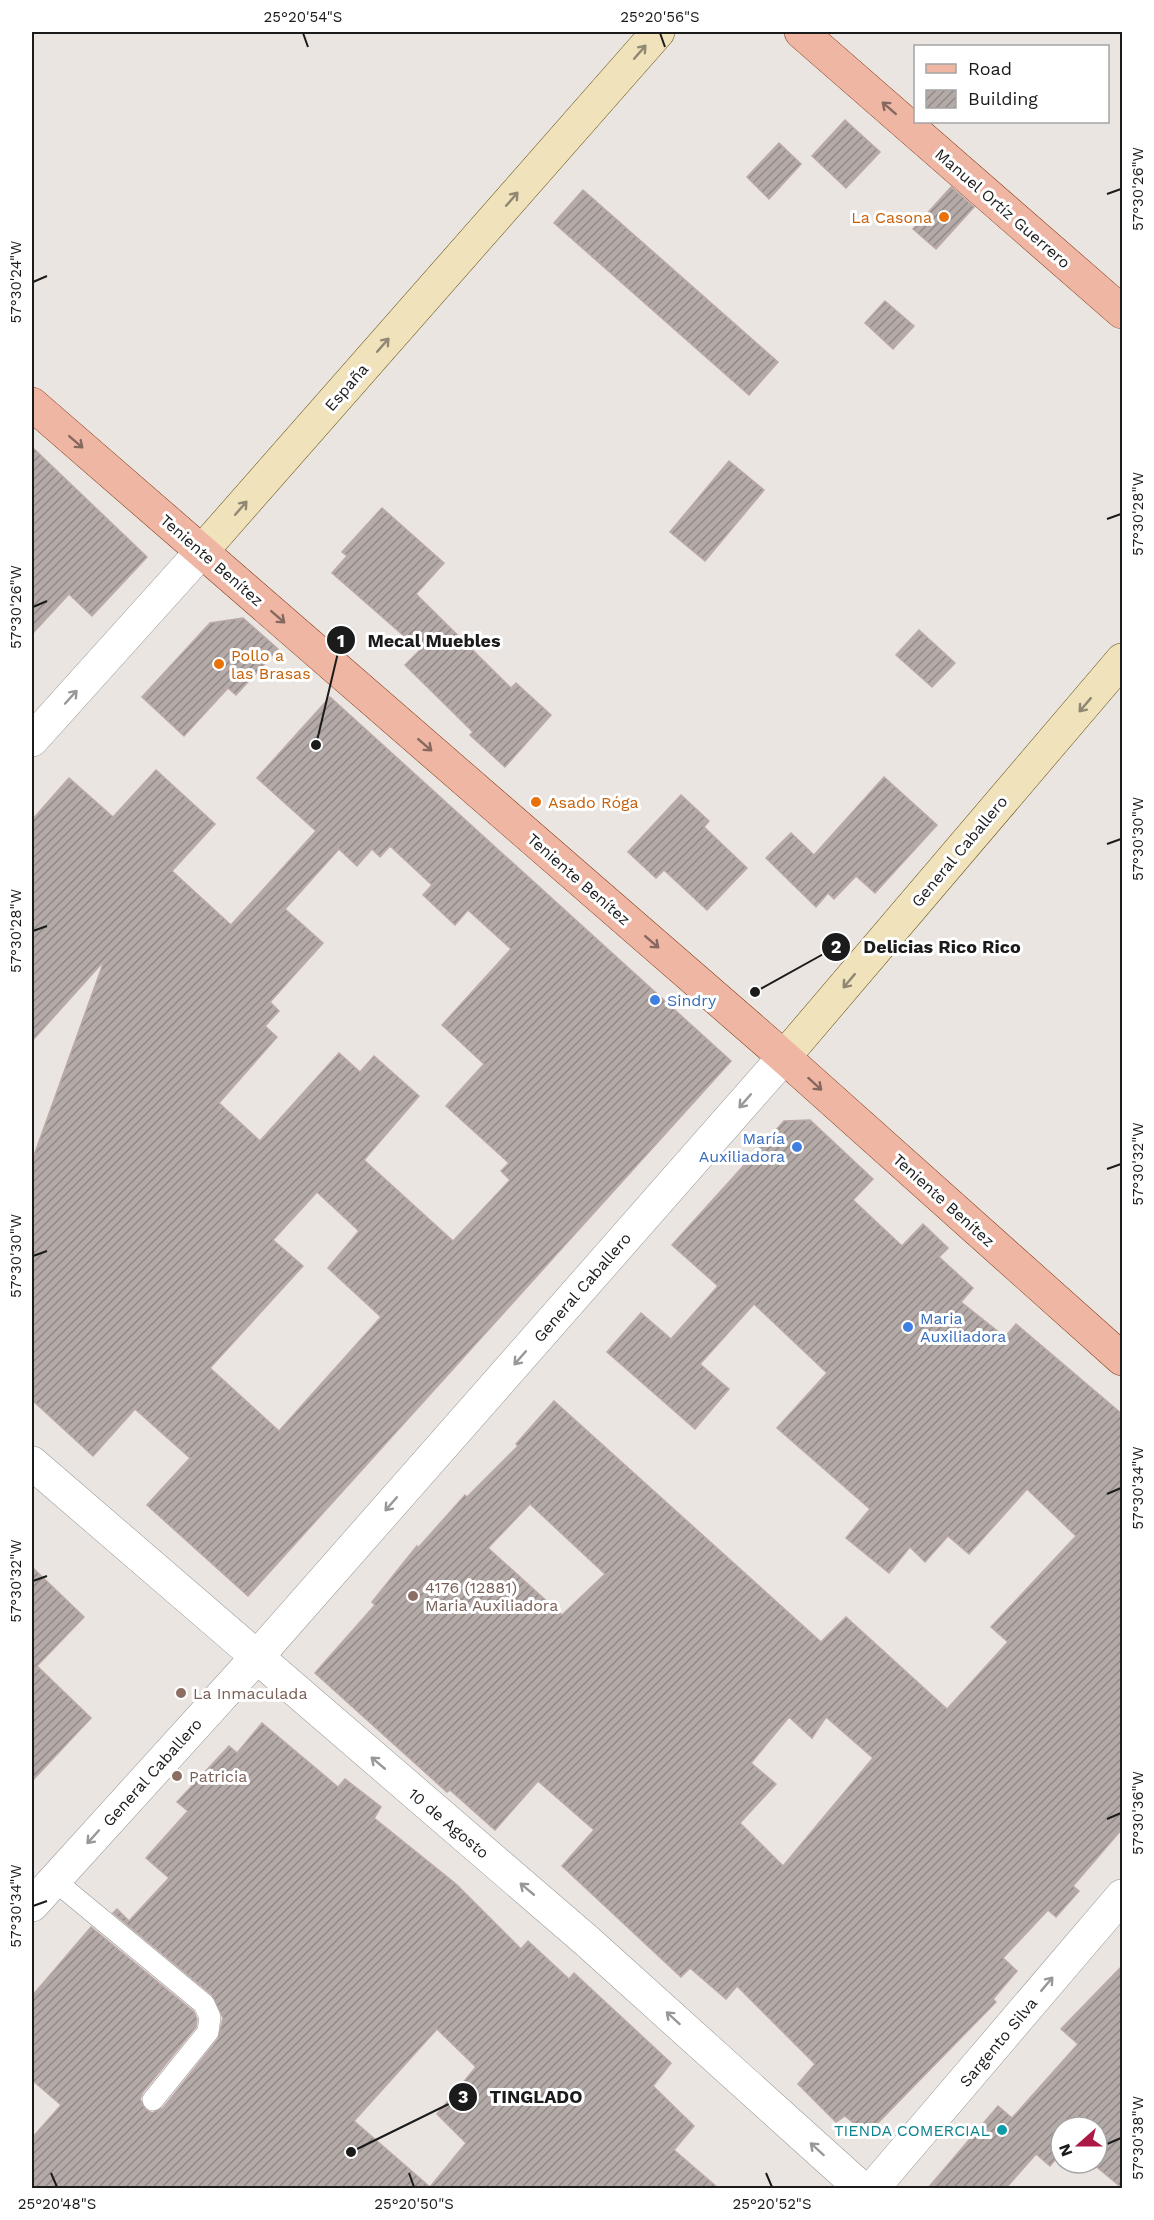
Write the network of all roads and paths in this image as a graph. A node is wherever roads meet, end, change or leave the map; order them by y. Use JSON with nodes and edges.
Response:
{"nodes":[{"id":1,"x":658,"y":32,"type":"edge"},
{"id":2,"x":801,"y":32,"type":"edge"},
{"id":3,"x":1122,"y":312,"type":"edge"},
{"id":4,"x":32,"y":404,"type":"edge"},
{"id":5,"x":202,"y":552,"type":"junction"},
{"id":6,"x":1122,"y":660,"type":"edge"},
{"id":7,"x":32,"y":740,"type":"edge"},
{"id":8,"x":784,"y":1057,"type":"junction"},
{"id":9,"x":1122,"y":1359,"type":"edge"},
{"id":10,"x":32,"y":1463,"type":"edge"},
{"id":11,"x":256,"y":1658,"type":"junction"},
{"id":12,"x":54,"y":1880,"type":"junction"},
{"id":13,"x":1122,"y":1896,"type":"edge"},
{"id":14,"x":32,"y":1905,"type":"edge"},
{"id":15,"x":153,"y":2100,"type":"dead end"},
{"id":16,"x":861,"y":2188,"type":"edge"},
{"id":17,"x":873,"y":2188,"type":"edge"}],
"edges":[{"from":5,"to":1,"type":"street","name":"España","one_way":true},
{"from":3,"to":2,"type":"main road","name":"Manuel Ortíz Guerrero","one_way":true},
{"from":4,"to":5,"type":"main road","name":"Teniente Benítez","one_way":true},
{"from":7,"to":5,"type":"street","name":"España","one_way":true},
{"from":5,"to":8,"type":"main road","name":"Teniente Benítez","one_way":true},
{"from":6,"to":8,"type":"street","name":"General Caballero","one_way":true},
{"from":8,"to":9,"type":"main road","name":"Teniente Benítez","one_way":true},
{"from":8,"to":11,"type":"street","name":"General Caballero","one_way":true},
{"from":10,"to":11,"type":"street","name":"10 de Agosto"},
{"from":11,"to":12,"type":"street","name":"General Caballero","one_way":true},
{"from":16,"to":11,"type":"street","name":"10 de Agosto","one_way":true},
{"from":12,"to":14,"type":"street","name":"General Caballero"},
{"from":12,"to":15,"type":"lane"},
{"from":17,"to":13,"type":"street","name":"Sargento Silva","one_way":true}]}
